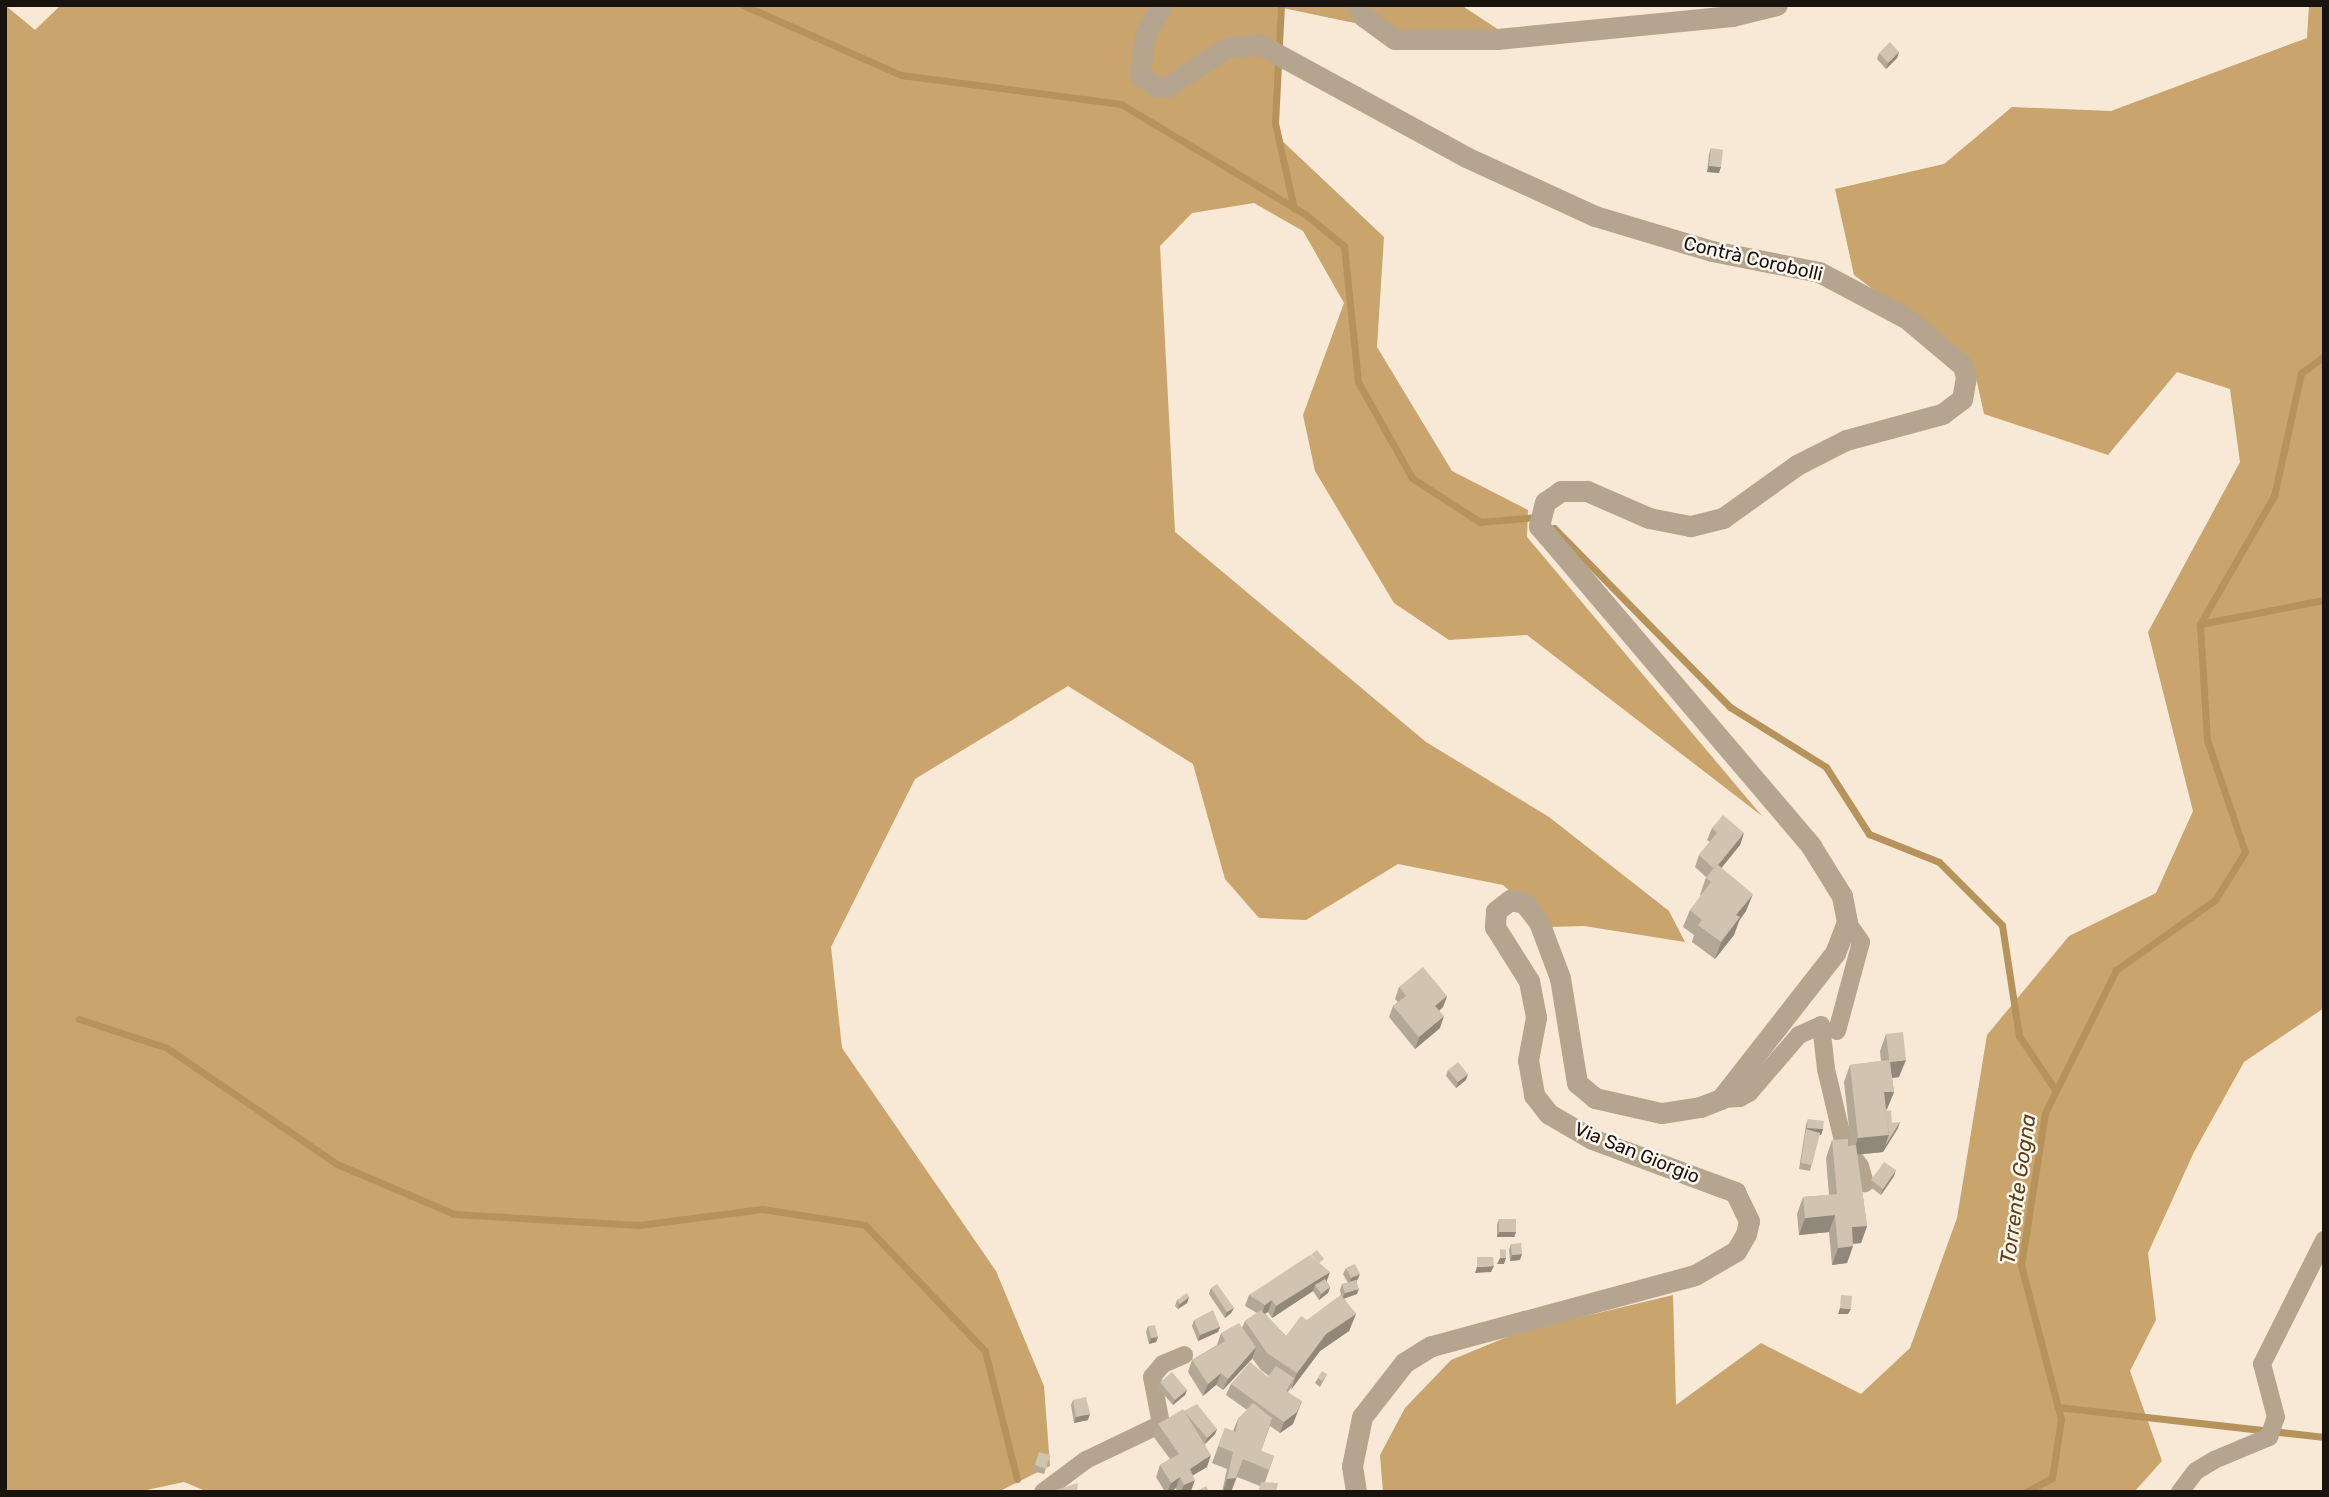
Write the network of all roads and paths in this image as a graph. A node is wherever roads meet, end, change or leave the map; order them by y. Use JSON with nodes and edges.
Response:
{"nodes":[{"id":1,"x":1162,"y":5,"type":"edge"},
{"id":2,"x":1357,"y":5,"type":"edge"},
{"id":3,"x":1777,"y":5,"type":"edge"},
{"id":4,"x":1847,"y":922,"type":"junction"},
{"id":5,"x":1837,"y":1031,"type":"dead end"},
{"id":6,"x":1721,"y":1099,"type":"junction"},
{"id":7,"x":1866,"y":1183,"type":"dead end"},
{"id":8,"x":2324,"y":1240,"type":"edge"},
{"id":9,"x":1184,"y":1355,"type":"dead end"},
{"id":10,"x":1043,"y":1492,"type":"edge"},
{"id":11,"x":1356,"y":1492,"type":"edge"},
{"id":12,"x":2180,"y":1492,"type":"edge"}],
"edges":[{"from":1,"to":4,"type":"street","name":"Contrà Corobolli"},
{"from":2,"to":3,"type":"street"},
{"from":4,"to":5,"type":"street"},
{"from":4,"to":6,"type":"street"},
{"from":6,"to":7,"type":"street"},
{"from":6,"to":11,"type":"street","name":"Via San Giorgio"},
{"from":8,"to":12,"type":"street"},
{"from":9,"to":10,"type":"street"}]}
